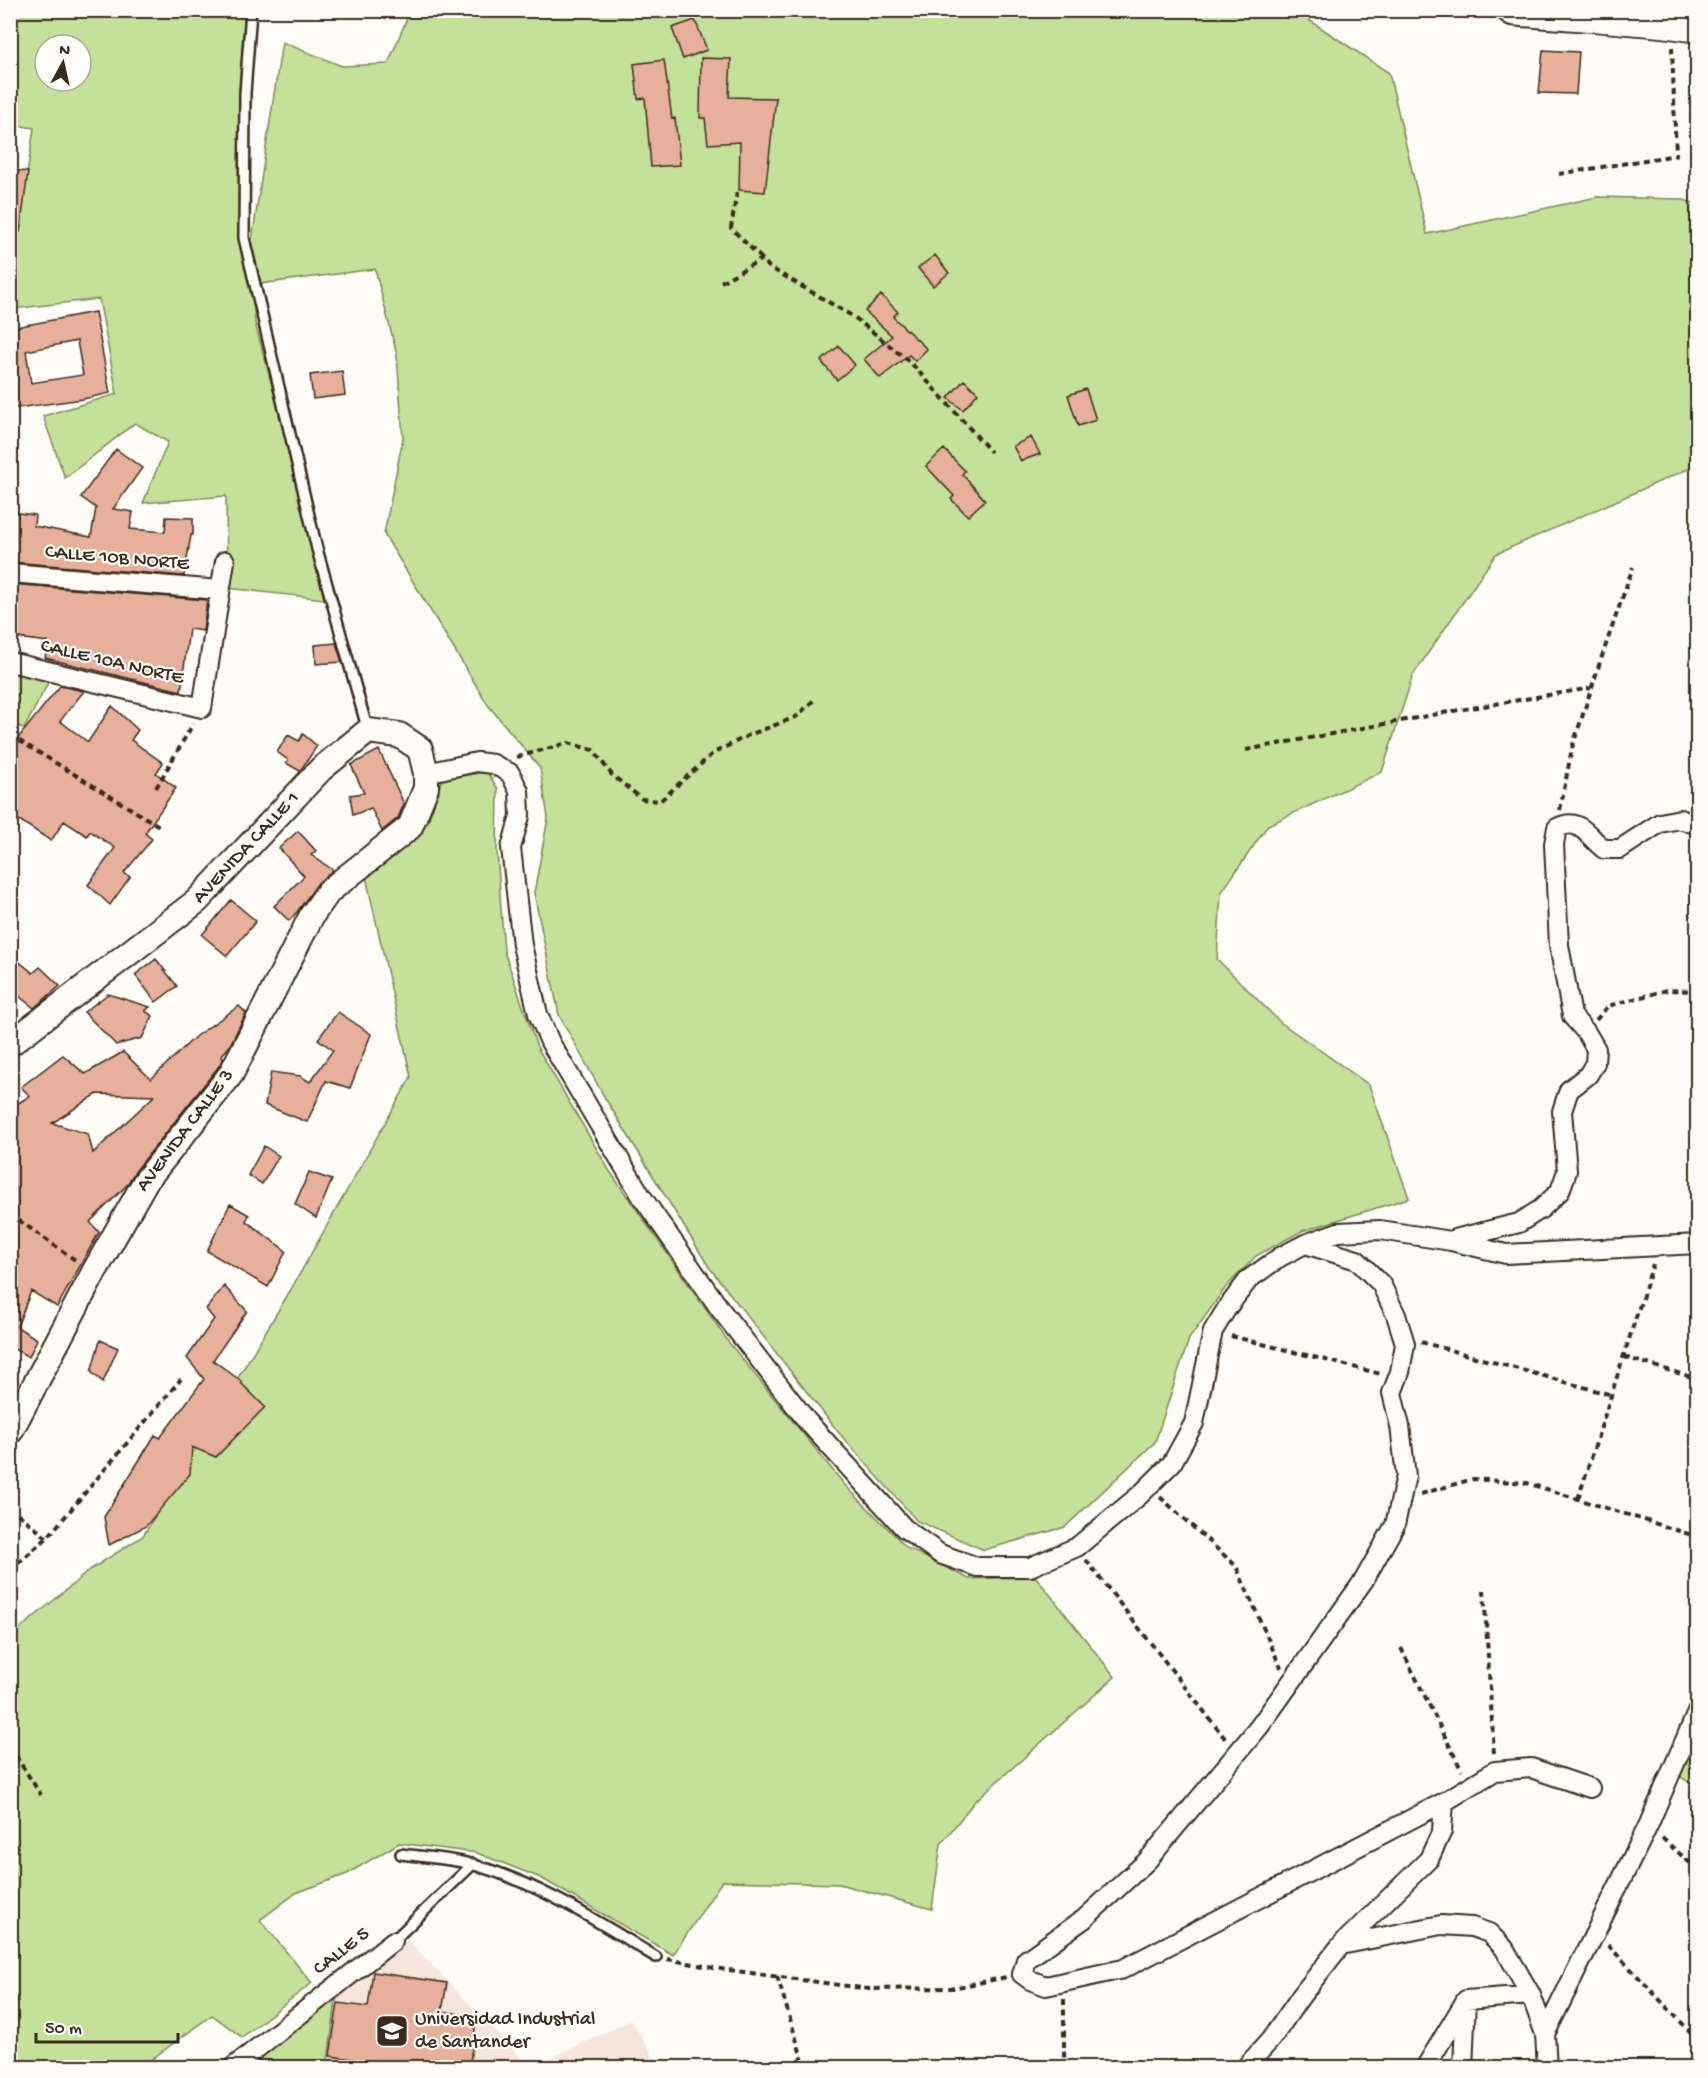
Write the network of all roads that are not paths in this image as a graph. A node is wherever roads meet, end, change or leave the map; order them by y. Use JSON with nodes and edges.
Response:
{"nodes":[{"id":1,"x":251,"y":10,"type":"edge"},
{"id":2,"x":1508,"y":10,"type":"edge"},
{"id":3,"x":1698,"y":30,"type":"edge"},
{"id":4,"x":225,"y":561,"type":"dead end"},
{"id":5,"x":10,"y":573,"type":"edge"},
{"id":6,"x":220,"y":590,"type":"junction"},
{"id":7,"x":10,"y":662,"type":"edge"},
{"id":8,"x":368,"y":731,"type":"junction"},
{"id":9,"x":426,"y":773,"type":"junction"},
{"id":10,"x":1698,"y":825,"type":"edge"},
{"id":11,"x":10,"y":1044,"type":"edge"},
{"id":12,"x":1451,"y":1241,"type":"junction"},
{"id":13,"x":1305,"y":1244,"type":"junction"},
{"id":14,"x":1698,"y":1244,"type":"edge"},
{"id":15,"x":10,"y":1432,"type":"edge"},
{"id":16,"x":1698,"y":1710,"type":"edge"},
{"id":17,"x":1590,"y":1788,"type":"dead end"},
{"id":18,"x":1444,"y":1802,"type":"junction"},
{"id":19,"x":400,"y":1854,"type":"dead end"},
{"id":20,"x":472,"y":1864,"type":"junction"},
{"id":21,"x":393,"y":1941,"type":"joint"},
{"id":22,"x":1341,"y":1945,"type":"junction"},
{"id":23,"x":656,"y":1956,"type":"road end"},
{"id":24,"x":1531,"y":1995,"type":"junction"},
{"id":25,"x":1466,"y":2000,"type":"junction"},
{"id":26,"x":1545,"y":2034,"type":"junction"},
{"id":27,"x":232,"y":2067,"type":"edge"},
{"id":28,"x":1245,"y":2067,"type":"edge"},
{"id":29,"x":1425,"y":2067,"type":"edge"},
{"id":30,"x":1463,"y":2067,"type":"edge"},
{"id":31,"x":1546,"y":2067,"type":"edge"}],
"edges":[{"from":1,"to":8,"type":"lane"},
{"from":2,"to":3,"type":"street"},
{"from":4,"to":6,"type":"street"},
{"from":5,"to":6,"type":"street","name":"CALLE 10B NORTE"},
{"from":6,"to":7,"type":"street","name":"CALLE 10A NORTE"},
{"from":8,"to":9,"type":"street"},
{"from":8,"to":11,"type":"street","name":"AVENIDA CALLE 1"},
{"from":9,"to":13,"type":"street"},
{"from":9,"to":15,"type":"street","name":"AVENIDA CALLE 3"},
{"from":10,"to":12,"type":"street"},
{"from":12,"to":13,"type":"street"},
{"from":12,"to":14,"type":"street"},
{"from":13,"to":18,"type":"street"},
{"from":16,"to":26,"type":"street"},
{"from":17,"to":18,"type":"street"},
{"from":18,"to":22,"type":"street"},
{"from":19,"to":20,"type":"lane"},
{"from":20,"to":21,"type":"lane","name":"CALLE 5"},
{"from":20,"to":23,"type":"lane"},
{"from":21,"to":27,"type":"street","name":"CALLE 5"},
{"from":22,"to":24,"type":"street"},
{"from":22,"to":28,"type":"street"},
{"from":24,"to":25,"type":"street"},
{"from":24,"to":26,"type":"street"},
{"from":25,"to":29,"type":"street"},
{"from":25,"to":30,"type":"street"},
{"from":26,"to":31,"type":"street"}]}
